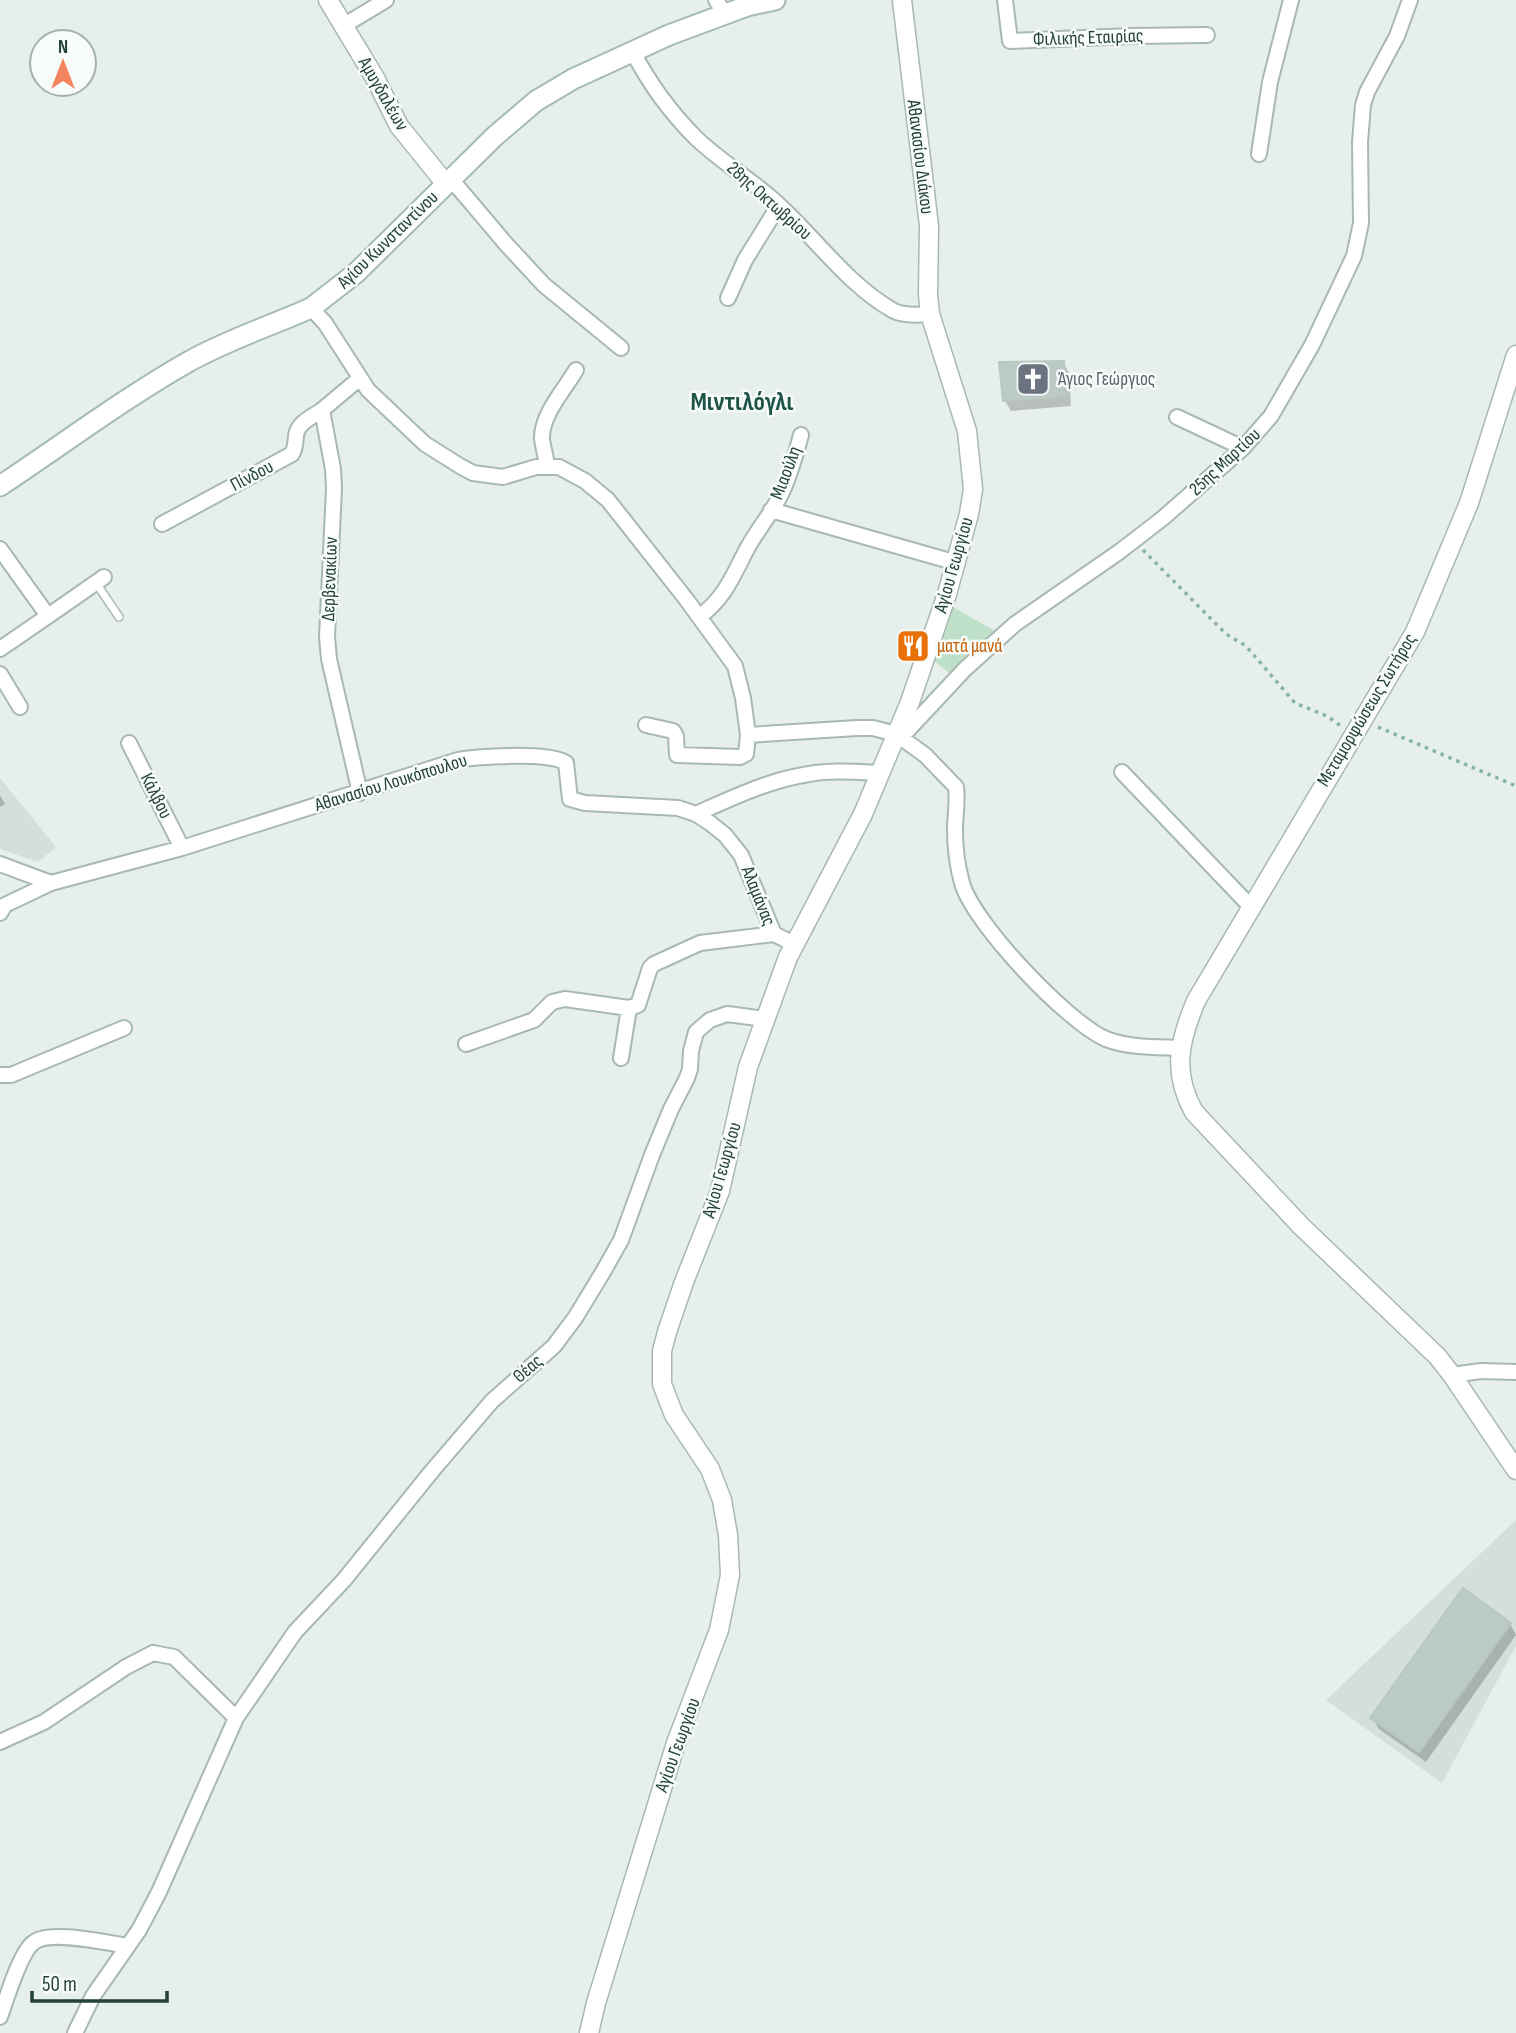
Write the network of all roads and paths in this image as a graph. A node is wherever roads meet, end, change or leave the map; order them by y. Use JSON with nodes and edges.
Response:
{"nodes":[{"id":1,"x":328,"y":0,"type":"edge"},
{"id":2,"x":386,"y":0,"type":"edge"},
{"id":3,"x":775,"y":0,"type":"edge"},
{"id":4,"x":902,"y":0,"type":"edge"},
{"id":5,"x":1005,"y":0,"type":"edge"},
{"id":6,"x":1291,"y":0,"type":"edge"},
{"id":7,"x":1410,"y":0,"type":"edge"},
{"id":8,"x":720,"y":7,"type":"edge"},
{"id":9,"x":343,"y":26,"type":"junction"},
{"id":10,"x":1207,"y":35,"type":"dead end"},
{"id":11,"x":633,"y":52,"type":"junction"},
{"id":12,"x":1259,"y":154,"type":"dead end"},
{"id":13,"x":448,"y":181,"type":"junction"},
{"id":14,"x":779,"y":205,"type":"junction"},
{"id":15,"x":728,"y":298,"type":"dead end"},
{"id":16,"x":311,"y":308,"type":"junction"},
{"id":17,"x":930,"y":314,"type":"junction"},
{"id":18,"x":621,"y":348,"type":"dead end"},
{"id":19,"x":1516,"y":355,"type":"edge"},
{"id":20,"x":576,"y":370,"type":"dead end"},
{"id":21,"x":359,"y":379,"type":"junction"},
{"id":22,"x":322,"y":410,"type":"junction"},
{"id":23,"x":1177,"y":417,"type":"dead end"},
{"id":24,"x":801,"y":435,"type":"dead end"},
{"id":25,"x":1243,"y":448,"type":"junction"},
{"id":26,"x":547,"y":466,"type":"junction"},
{"id":27,"x":0,"y":486,"type":"edge"},
{"id":28,"x":771,"y":510,"type":"junction"},
{"id":29,"x":162,"y":524,"type":"dead end"},
{"id":30,"x":1134,"y":541,"type":"junction"},
{"id":31,"x":0,"y":549,"type":"edge"},
{"id":32,"x":957,"y":563,"type":"junction"},
{"id":33,"x":100,"y":580,"type":"joint"},
{"id":34,"x":48,"y":616,"type":"junction"},
{"id":35,"x":119,"y":617,"type":"dead end"},
{"id":36,"x":699,"y":617,"type":"junction"},
{"id":37,"x":0,"y":649,"type":"edge"},
{"id":38,"x":0,"y":674,"type":"edge"},
{"id":39,"x":20,"y":707,"type":"dead end"},
{"id":40,"x":1363,"y":720,"type":"junction"},
{"id":41,"x":646,"y":725,"type":"dead end"},
{"id":42,"x":896,"y":734,"type":"junction"},
{"id":43,"x":748,"y":735,"type":"junction"},
{"id":44,"x":1354,"y":736,"type":"junction"},
{"id":45,"x":129,"y":743,"type":"dead end"},
{"id":46,"x":1122,"y":772,"type":"dead end"},
{"id":47,"x":880,"y":773,"type":"junction"},
{"id":48,"x":1516,"y":786,"type":"edge"},
{"id":49,"x":360,"y":793,"type":"junction"},
{"id":50,"x":696,"y":814,"type":"junction"},
{"id":51,"x":182,"y":848,"type":"junction"},
{"id":52,"x":0,"y":864,"type":"edge"},
{"id":53,"x":51,"y":883,"type":"junction"},
{"id":54,"x":1251,"y":907,"type":"junction"},
{"id":55,"x":0,"y":913,"type":"edge"},
{"id":56,"x":774,"y":934,"type":"junction"},
{"id":57,"x":794,"y":944,"type":"junction"},
{"id":58,"x":629,"y":1008,"type":"junction"},
{"id":59,"x":765,"y":1019,"type":"junction"},
{"id":60,"x":124,"y":1028,"type":"dead end"},
{"id":61,"x":466,"y":1044,"type":"dead end"},
{"id":62,"x":1180,"y":1048,"type":"junction"},
{"id":63,"x":621,"y":1058,"type":"dead end"},
{"id":64,"x":0,"y":1075,"type":"edge"},
{"id":65,"x":1516,"y":1373,"type":"edge"},
{"id":66,"x":1452,"y":1375,"type":"junction"},
{"id":67,"x":1516,"y":1470,"type":"edge"},
{"id":68,"x":236,"y":1718,"type":"junction"},
{"id":69,"x":0,"y":1742,"type":"edge"},
{"id":70,"x":128,"y":1946,"type":"junction"},
{"id":71,"x":0,"y":2017,"type":"edge"},
{"id":72,"x":75,"y":2033,"type":"edge"},
{"id":73,"x":589,"y":2033,"type":"edge"}],
"edges":[{"from":1,"to":9,"type":"street","name":"Αμυγδαλέων"},
{"from":2,"to":9,"type":"street"},
{"from":3,"to":8,"type":"main road","name":"Αγίου Κωνσταντίνου"},
{"from":4,"to":17,"type":"street","name":"Αθανασίου Διάκου"},
{"from":5,"to":10,"type":"street","name":"Φιλικής Εταιρίας"},
{"from":6,"to":12,"type":"street"},
{"from":7,"to":25,"type":"street","name":"25ης Μαρτίου"},
{"from":8,"to":11,"type":"main road","name":"Αγίου Κωνσταντίνου"},
{"from":9,"to":13,"type":"street","name":"Αμυγδαλέων"},
{"from":11,"to":13,"type":"main road","name":"Αγίου Κωνσταντίνου"},
{"from":11,"to":14,"type":"street","name":"28ης Οκτωβρίου"},
{"from":13,"to":16,"type":"main road","name":"Αγίου Κωνσταντίνου"},
{"from":13,"to":18,"type":"street"},
{"from":14,"to":15,"type":"street"},
{"from":14,"to":17,"type":"street","name":"28ης Οκτωβρίου"},
{"from":16,"to":21,"type":"street"},
{"from":16,"to":27,"type":"main road","name":"Αγίου Κωνσταντίνου"},
{"from":17,"to":32,"type":"street","name":"Αγίου Γεωργίου"},
{"from":19,"to":40,"type":"street","name":"Μεταμορφώσεως Σωτήρος"},
{"from":20,"to":26,"type":"street"},
{"from":21,"to":22,"type":"street"},
{"from":21,"to":26,"type":"street"},
{"from":22,"to":29,"type":"street","name":"Πίνδου"},
{"from":22,"to":49,"type":"street","name":"Δερβενακίων"},
{"from":23,"to":25,"type":"street"},
{"from":24,"to":28,"type":"street","name":"Μιαούλη"},
{"from":25,"to":30,"type":"street","name":"25ης Μαρτίου"},
{"from":26,"to":36,"type":"street"},
{"from":28,"to":32,"type":"street"},
{"from":28,"to":36,"type":"street","name":"Μιαούλη"},
{"from":30,"to":42,"type":"street","name":"25ης Μαρτίου"},
{"from":30,"to":44,"type":"path"},
{"from":31,"to":34,"type":"street"},
{"from":32,"to":42,"type":"street","name":"Αγίου Γεωργίου"},
{"from":33,"to":34,"type":"street"},
{"from":33,"to":35,"type":"lane"},
{"from":34,"to":37,"type":"street"},
{"from":36,"to":43,"type":"street"},
{"from":38,"to":39,"type":"street"},
{"from":40,"to":44,"type":"street","name":"Μεταμορφώσεως Σωτήρος"},
{"from":40,"to":48,"type":"path"},
{"from":41,"to":43,"type":"street"},
{"from":42,"to":43,"type":"street"},
{"from":42,"to":47,"type":"street","name":"Αγίου Γεωργίου"},
{"from":42,"to":62,"type":"street"},
{"from":44,"to":54,"type":"street","name":"Μεταμορφώσεως Σωτήρος"},
{"from":45,"to":51,"type":"street","name":"Κάλβου"},
{"from":46,"to":54,"type":"street"},
{"from":47,"to":50,"type":"street"},
{"from":47,"to":57,"type":"street","name":"Αγίου Γεωργίου"},
{"from":49,"to":50,"type":"street","name":"Αθανασίου Λουκόπουλου"},
{"from":49,"to":51,"type":"street","name":"Αθανασίου Λουκόπουλου"},
{"from":50,"to":56,"type":"street","name":"Αλαμάνας"},
{"from":51,"to":53,"type":"street","name":"Αθανασίου Λουκόπουλου"},
{"from":52,"to":53,"type":"street"},
{"from":53,"to":55,"type":"street","name":"Αθανασίου Λουκόπουλου"},
{"from":54,"to":62,"type":"street","name":"Μεταμορφώσεως Σωτήρος"},
{"from":56,"to":57,"type":"street","name":"Αλαμάνας"},
{"from":56,"to":58,"type":"street"},
{"from":57,"to":59,"type":"street","name":"Αγίου Γεωργίου"},
{"from":58,"to":61,"type":"street"},
{"from":58,"to":63,"type":"street"},
{"from":59,"to":68,"type":"street","name":"Θέας"},
{"from":59,"to":73,"type":"street","name":"Αγίου Γεωργίου"},
{"from":60,"to":64,"type":"street"},
{"from":62,"to":66,"type":"street","name":"Μεταμορφώσεως Σωτήρος"},
{"from":65,"to":66,"type":"street"},
{"from":66,"to":67,"type":"street","name":"Μεταμορφώσεως Σωτήρος"},
{"from":68,"to":69,"type":"street"},
{"from":68,"to":70,"type":"street","name":"Θέας"},
{"from":70,"to":71,"type":"street"},
{"from":70,"to":72,"type":"street","name":"Θέας"}]}
